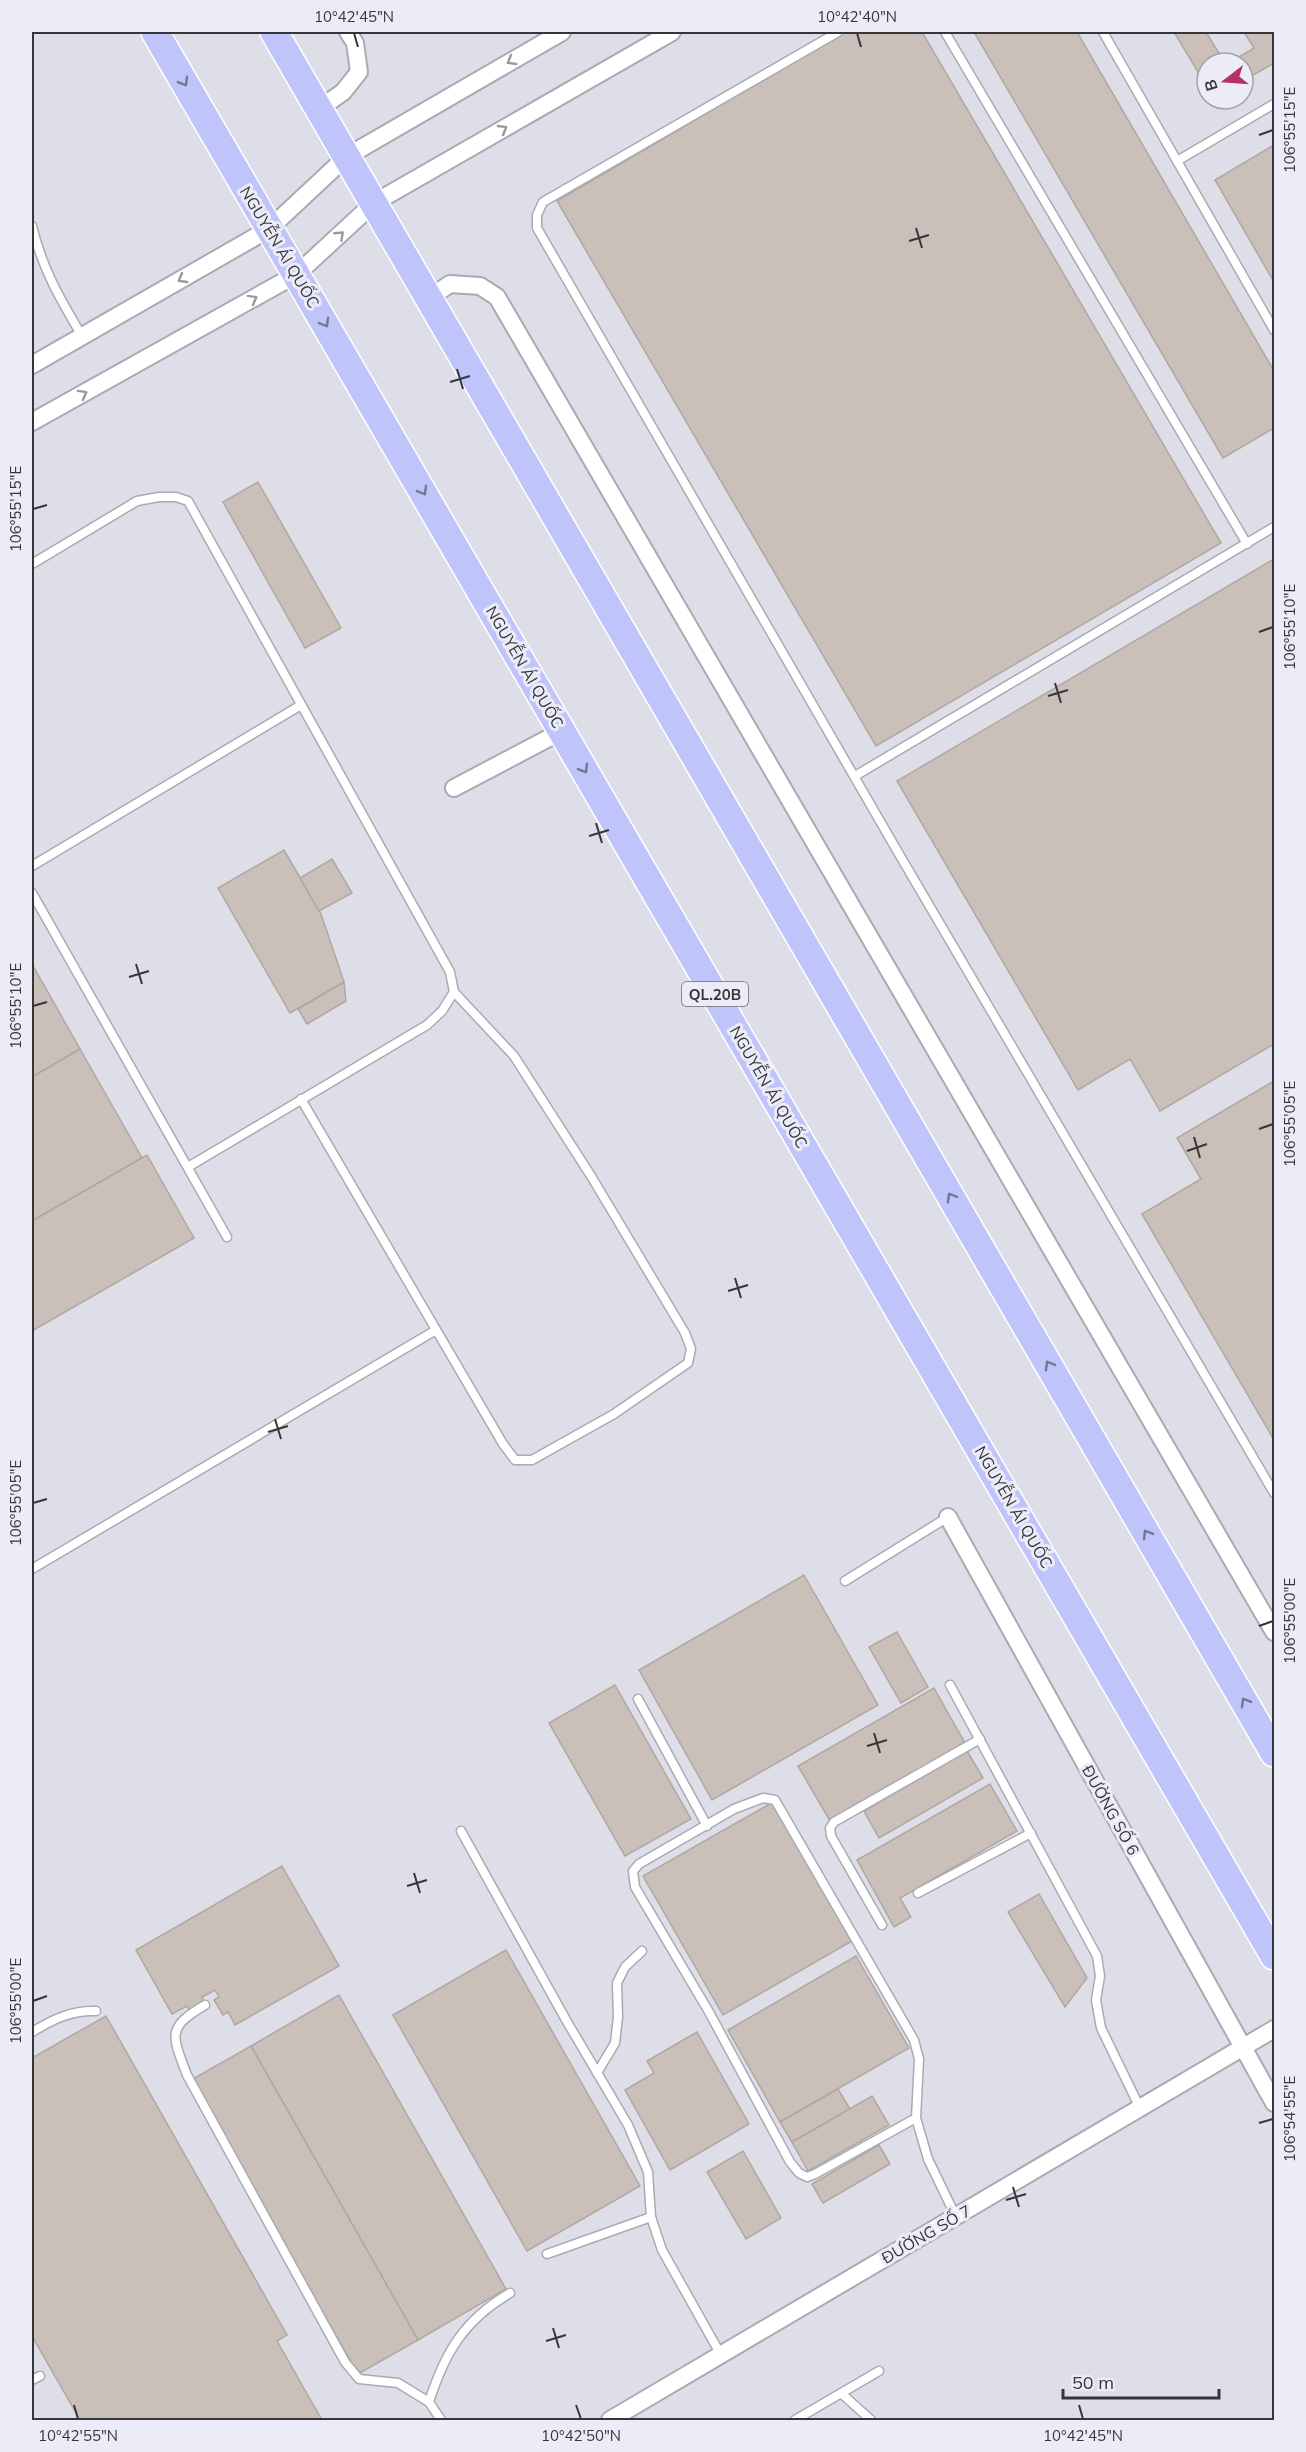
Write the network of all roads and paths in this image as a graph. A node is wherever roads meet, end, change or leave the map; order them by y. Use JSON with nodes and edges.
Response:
{"nodes":[{"id":1,"x":155,"y":32,"type":"edge"},
{"id":2,"x":274,"y":32,"type":"edge"},
{"id":3,"x":348,"y":32,"type":"edge"},
{"id":4,"x":562,"y":32,"type":"edge"},
{"id":5,"x":672,"y":32,"type":"edge"},
{"id":6,"x":838,"y":32,"type":"edge"},
{"id":7,"x":945,"y":32,"type":"edge"},
{"id":8,"x":1102,"y":32,"type":"edge"},
{"id":9,"x":1275,"y":104,"type":"edge"},
{"id":10,"x":319,"y":109,"type":"junction"},
{"id":11,"x":346,"y":156,"type":"junction"},
{"id":12,"x":1178,"y":161,"type":"junction"},
{"id":13,"x":374,"y":203,"type":"junction"},
{"id":14,"x":32,"y":226,"type":"edge"},
{"id":15,"x":269,"y":229,"type":"junction"},
{"id":16,"x":42,"y":262,"type":"junction"},
{"id":17,"x":32,"y":265,"type":"edge"},
{"id":18,"x":297,"y":274,"type":"junction"},
{"id":19,"x":429,"y":298,"type":"junction"},
{"id":20,"x":1275,"y":330,"type":"edge"},
{"id":21,"x":82,"y":336,"type":"junction"},
{"id":22,"x":32,"y":365,"type":"edge"},
{"id":23,"x":32,"y":422,"type":"edge"},
{"id":24,"x":1275,"y":527,"type":"edge"},
{"id":25,"x":1246,"y":543,"type":"junction"},
{"id":26,"x":32,"y":564,"type":"edge"},
{"id":27,"x":301,"y":705,"type":"junction"},
{"id":28,"x":562,"y":730,"type":"junction"},
{"id":29,"x":855,"y":776,"type":"junction"},
{"id":30,"x":454,"y":788,"type":"dead end"},
{"id":31,"x":32,"y":866,"type":"edge"},
{"id":32,"x":32,"y":893,"type":"edge"},
{"id":33,"x":454,"y":992,"type":"junction"},
{"id":34,"x":302,"y":1100,"type":"junction"},
{"id":35,"x":188,"y":1167,"type":"junction"},
{"id":36,"x":227,"y":1237,"type":"dead end"},
{"id":37,"x":436,"y":1330,"type":"junction"},
{"id":38,"x":1275,"y":1493,"type":"edge"},
{"id":39,"x":948,"y":1517,"type":"joint"},
{"id":40,"x":32,"y":1569,"type":"edge"},
{"id":41,"x":845,"y":1581,"type":"dead end"},
{"id":42,"x":1275,"y":1632,"type":"edge"},
{"id":43,"x":950,"y":1685,"type":"dead end"},
{"id":44,"x":638,"y":1699,"type":"dead end"},
{"id":45,"x":980,"y":1739,"type":"junction"},
{"id":46,"x":1275,"y":1753,"type":"edge"},
{"id":47,"x":707,"y":1826,"type":"junction"},
{"id":48,"x":461,"y":1831,"type":"dead end"},
{"id":49,"x":1031,"y":1833,"type":"junction"},
{"id":50,"x":918,"y":1893,"type":"dead end"},
{"id":51,"x":882,"y":1924,"type":"dead end"},
{"id":52,"x":642,"y":1951,"type":"dead end"},
{"id":53,"x":1275,"y":1956,"type":"edge"},
{"id":54,"x":205,"y":2005,"type":"dead end"},
{"id":55,"x":96,"y":2011,"type":"dead end"},
{"id":56,"x":1275,"y":2030,"type":"edge"},
{"id":57,"x":32,"y":2032,"type":"edge"},
{"id":58,"x":1243,"y":2048,"type":"junction"},
{"id":59,"x":597,"y":2073,"type":"junction"},
{"id":60,"x":1275,"y":2103,"type":"edge"},
{"id":61,"x":1140,"y":2108,"type":"junction"},
{"id":62,"x":916,"y":2118,"type":"junction"},
{"id":63,"x":651,"y":2217,"type":"junction"},
{"id":64,"x":956,"y":2217,"type":"junction"},
{"id":65,"x":547,"y":2254,"type":"dead end"},
{"id":66,"x":510,"y":2293,"type":"dead end"},
{"id":67,"x":721,"y":2355,"type":"junction"},
{"id":68,"x":879,"y":2371,"type":"dead end"},
{"id":69,"x":841,"y":2393,"type":"junction"},
{"id":70,"x":429,"y":2402,"type":"junction"},
{"id":71,"x":441,"y":2421,"type":"edge"},
{"id":72,"x":610,"y":2421,"type":"edge"},
{"id":73,"x":795,"y":2421,"type":"edge"},
{"id":74,"x":871,"y":2421,"type":"edge"}],
"edges":[{"from":1,"to":15,"type":"main road","name":"NGUYỄN ÁI QUỐC","number":"QL.20B","one_way":true},
{"from":2,"to":10,"type":"main road"},
{"from":3,"to":10,"type":"street"},
{"from":4,"to":11,"type":"street","one_way":true},
{"from":13,"to":5,"type":"street","one_way":true},
{"from":6,"to":29,"type":"lane"},
{"from":7,"to":25,"type":"lane"},
{"from":8,"to":12,"type":"lane"},
{"from":9,"to":12,"type":"lane"},
{"from":10,"to":11,"type":"main road"},
{"from":11,"to":13,"type":"main road"},
{"from":11,"to":15,"type":"street"},
{"from":12,"to":20,"type":"lane"},
{"from":18,"to":13,"type":"street","one_way":true},
{"from":13,"to":19,"type":"main road"},
{"from":14,"to":16,"type":"lane"},
{"from":15,"to":18,"type":"main road","name":"NGUYỄN ÁI QUỐC","number":"QL.20B"},
{"from":15,"to":21,"type":"street","one_way":true},
{"from":16,"to":17,"type":"lane"},
{"from":16,"to":21,"type":"lane"},
{"from":23,"to":18,"type":"street","one_way":true},
{"from":18,"to":28,"type":"main road","name":"NGUYỄN ÁI QUỐC","number":"QL.20B","one_way":true},
{"from":19,"to":42,"type":"street"},
{"from":46,"to":19,"type":"main road","one_way":true},
{"from":21,"to":22,"type":"street"},
{"from":24,"to":25,"type":"lane"},
{"from":25,"to":29,"type":"lane"},
{"from":26,"to":27,"type":"lane"},
{"from":27,"to":31,"type":"lane"},
{"from":27,"to":33,"type":"lane"},
{"from":28,"to":30,"type":"street"},
{"from":28,"to":53,"type":"main road","name":"NGUYỄN ÁI QUỐC","number":"QL.20B","one_way":true},
{"from":29,"to":38,"type":"lane"},
{"from":32,"to":35,"type":"lane"},
{"from":33,"to":34,"type":"lane"},
{"from":33,"to":37,"type":"lane"},
{"from":34,"to":35,"type":"lane"},
{"from":34,"to":37,"type":"lane"},
{"from":35,"to":36,"type":"lane"},
{"from":37,"to":40,"type":"lane"},
{"from":39,"to":41,"type":"lane"},
{"from":39,"to":58,"type":"street","name":"ĐƯỜNG SỐ 6"},
{"from":43,"to":45,"type":"lane"},
{"from":44,"to":47,"type":"lane"},
{"from":45,"to":49,"type":"lane"},
{"from":45,"to":51,"type":"lane"},
{"from":47,"to":62,"type":"lane"},
{"from":47,"to":62,"type":"lane"},
{"from":48,"to":59,"type":"lane"},
{"from":49,"to":50,"type":"lane"},
{"from":49,"to":61,"type":"lane"},
{"from":52,"to":59,"type":"lane"},
{"from":54,"to":70,"type":"lane"},
{"from":55,"to":57,"type":"lane"},
{"from":56,"to":58,"type":"street","name":"ĐƯỜNG SỐ 7"},
{"from":58,"to":60,"type":"street","name":"ĐƯỜNG SỐ 6"},
{"from":58,"to":61,"type":"street","name":"ĐƯỜNG SỐ 7"},
{"from":59,"to":63,"type":"lane"},
{"from":61,"to":64,"type":"street","name":"ĐƯỜNG SỐ 7"},
{"from":62,"to":64,"type":"lane"},
{"from":63,"to":65,"type":"lane"},
{"from":63,"to":67,"type":"lane"},
{"from":64,"to":67,"type":"street","name":"ĐƯỜNG SỐ 7"},
{"from":66,"to":70,"type":"lane"},
{"from":67,"to":72,"type":"street","name":"ĐƯỜNG SỐ 7"},
{"from":68,"to":69,"type":"lane"},
{"from":69,"to":73,"type":"lane"},
{"from":69,"to":74,"type":"lane"},
{"from":70,"to":71,"type":"lane"}]}
